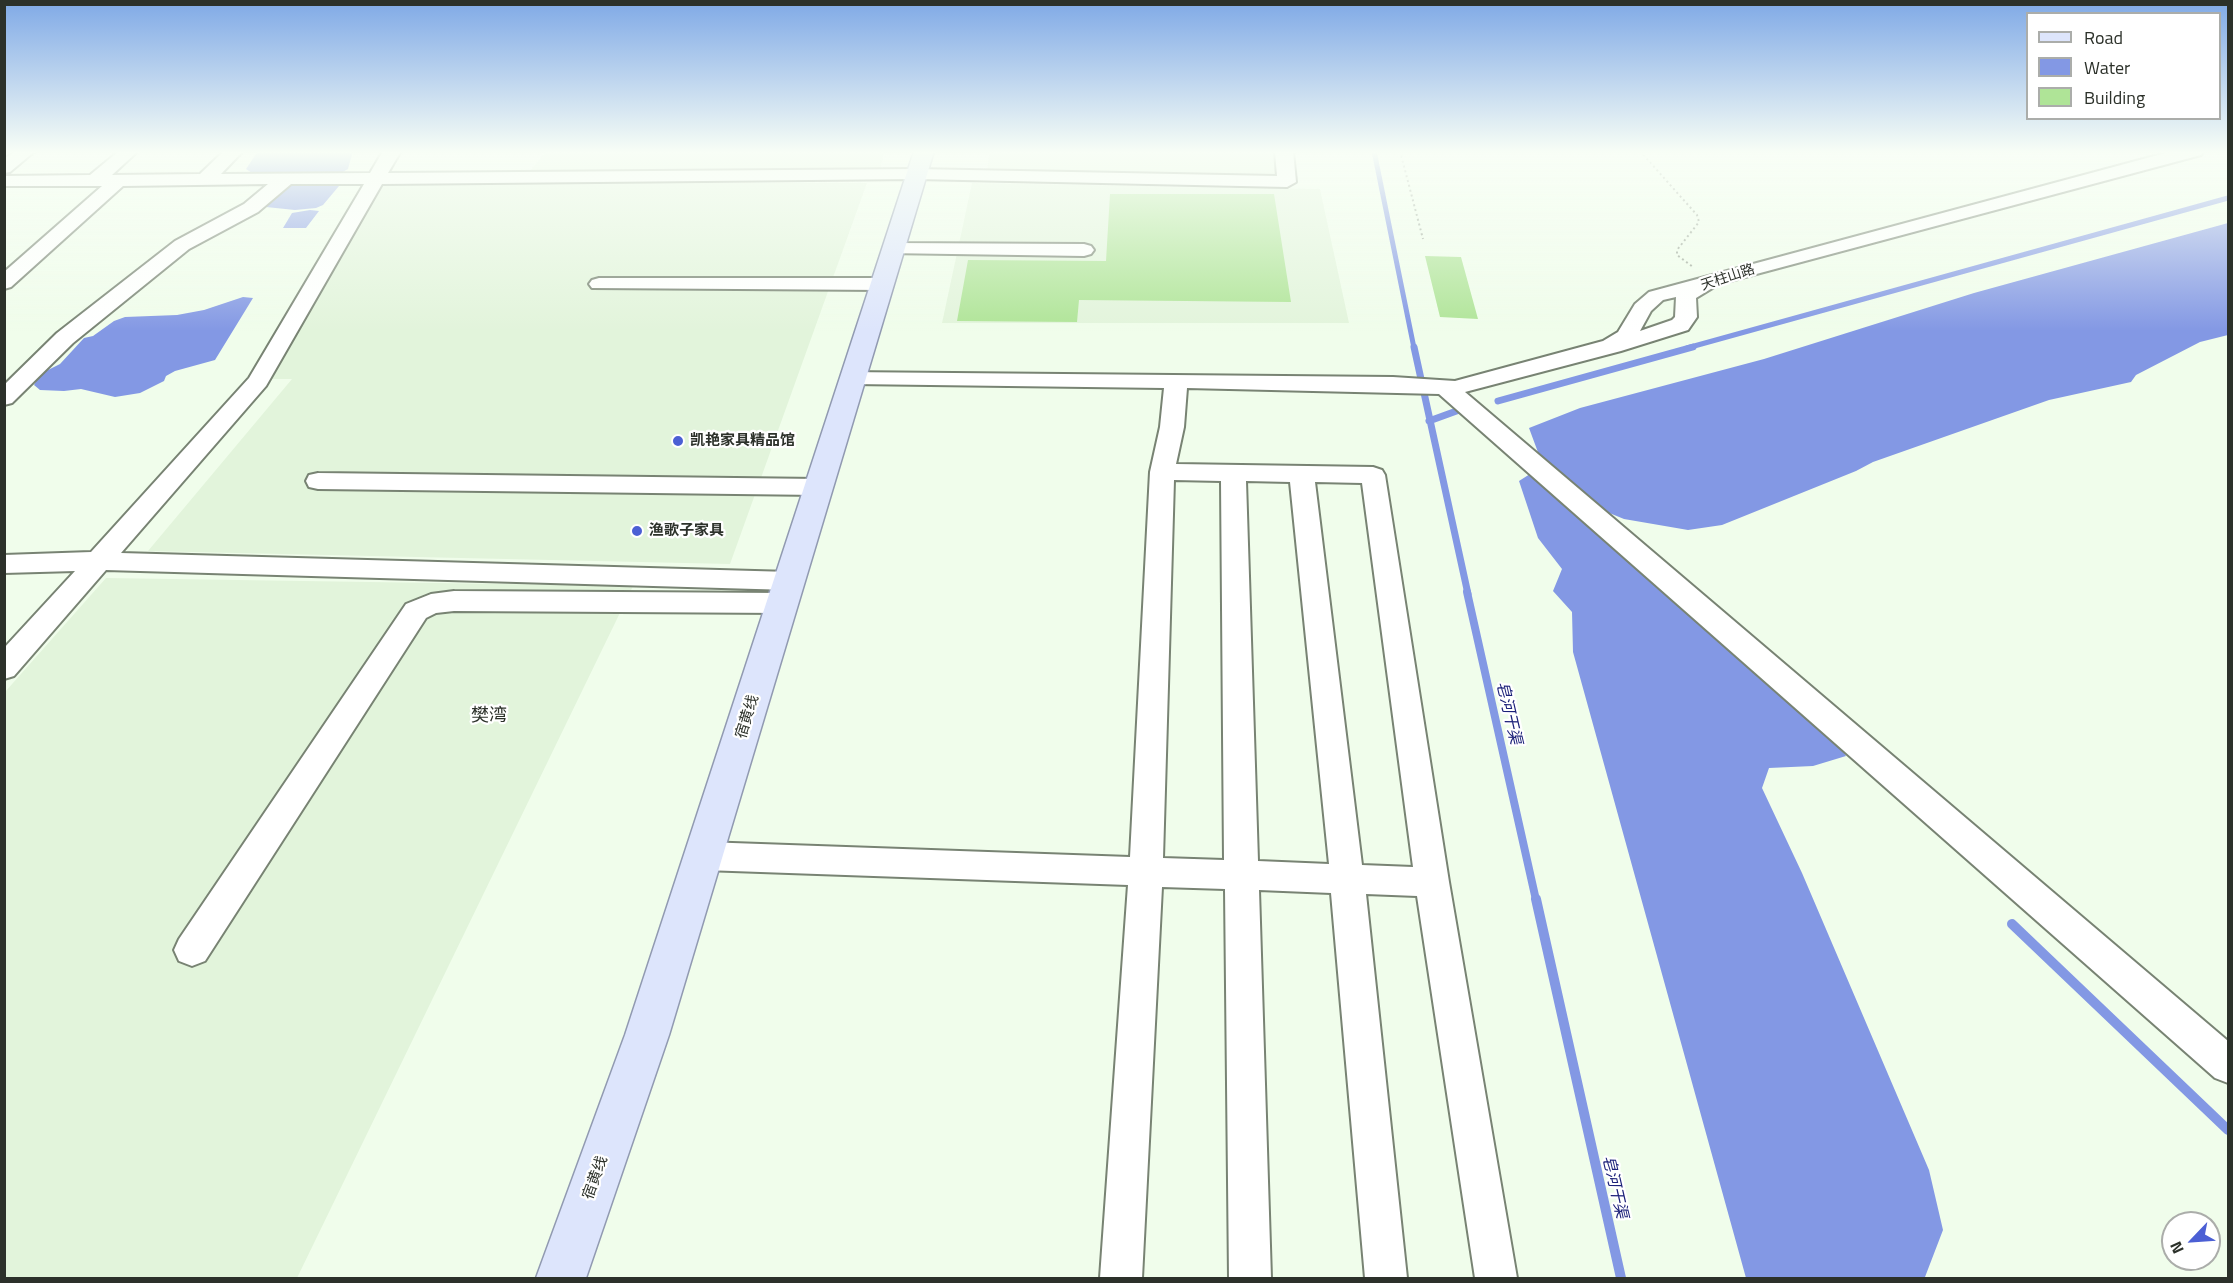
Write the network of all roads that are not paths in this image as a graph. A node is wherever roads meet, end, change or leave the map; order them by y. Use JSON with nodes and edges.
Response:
{"nodes":[{"id":1,"x":84,"y":211,"type":"edge"},
{"id":2,"x":246,"y":211,"type":"edge"},
{"id":3,"x":357,"y":211,"type":"edge"},
{"id":4,"x":905,"y":211,"type":"edge"},
{"id":5,"x":1911,"y":211,"type":"edge"},
{"id":6,"x":1971,"y":211,"type":"edge"},
{"id":7,"x":893,"y":249,"type":"junction"},
{"id":8,"x":1084,"y":250,"type":"dead end"},
{"id":9,"x":1712,"y":280,"type":"junction"},
{"id":10,"x":4,"y":283,"type":"edge"},
{"id":11,"x":599,"y":284,"type":"dead end"},
{"id":12,"x":882,"y":284,"type":"junction"},
{"id":13,"x":1611,"y":346,"type":"junction"},
{"id":14,"x":852,"y":377,"type":"junction"},
{"id":15,"x":1176,"y":381,"type":"junction"},
{"id":16,"x":1442,"y":388,"type":"junction"},
{"id":17,"x":4,"y":398,"type":"edge"},
{"id":18,"x":1162,"y":472,"type":"junction"},
{"id":19,"x":1233,"y":473,"type":"junction"},
{"id":20,"x":1302,"y":474,"type":"junction"},
{"id":21,"x":318,"y":481,"type":"dead end"},
{"id":22,"x":819,"y":487,"type":"junction"},
{"id":23,"x":99,"y":561,"type":"junction"},
{"id":24,"x":4,"y":564,"type":"edge"},
{"id":25,"x":787,"y":592,"type":"junction"},
{"id":26,"x":4,"y":668,"type":"edge"},
{"id":27,"x":704,"y":856,"type":"junction"},
{"id":28,"x":1146,"y":871,"type":"junction"},
{"id":29,"x":1241,"y":874,"type":"junction"},
{"id":30,"x":1347,"y":879,"type":"junction"},
{"id":31,"x":1432,"y":882,"type":"junction"},
{"id":32,"x":192,"y":950,"type":"dead end"},
{"id":33,"x":2229,"y":1065,"type":"edge"},
{"id":34,"x":561,"y":1278,"type":"edge"},
{"id":35,"x":1121,"y":1278,"type":"edge"},
{"id":36,"x":1250,"y":1278,"type":"edge"},
{"id":37,"x":1386,"y":1278,"type":"edge"},
{"id":38,"x":1496,"y":1278,"type":"edge"}],
"edges":[{"from":1,"to":10,"type":"street"},
{"from":2,"to":17,"type":"street"},
{"from":3,"to":23,"type":"street"},
{"from":4,"to":7,"type":"main road","name":"宿黄线"},
{"from":5,"to":13,"type":"street","name":"天柱山路"},
{"from":6,"to":9,"type":"street","name":"天柱山路"},
{"from":7,"to":8,"type":"street"},
{"from":7,"to":12,"type":"main road","name":"宿黄线"},
{"from":9,"to":13,"type":"street"},
{"from":9,"to":13,"type":"street","name":"天柱山路"},
{"from":11,"to":12,"type":"street"},
{"from":12,"to":14,"type":"main road","name":"宿黄线"},
{"from":13,"to":16,"type":"street"},
{"from":14,"to":15,"type":"street"},
{"from":14,"to":22,"type":"main road","name":"宿黄线"},
{"from":15,"to":16,"type":"street"},
{"from":15,"to":18,"type":"street"},
{"from":16,"to":33,"type":"street"},
{"from":18,"to":19,"type":"street"},
{"from":18,"to":28,"type":"street"},
{"from":19,"to":20,"type":"street"},
{"from":19,"to":29,"type":"street"},
{"from":20,"to":30,"type":"street"},
{"from":20,"to":31,"type":"street"},
{"from":21,"to":22,"type":"street"},
{"from":22,"to":25,"type":"main road","name":"宿黄线"},
{"from":23,"to":24,"type":"street"},
{"from":23,"to":25,"type":"street"},
{"from":23,"to":26,"type":"street"},
{"from":25,"to":27,"type":"main road","name":"宿黄线"},
{"from":25,"to":32,"type":"street"},
{"from":27,"to":28,"type":"street"},
{"from":27,"to":34,"type":"main road","name":"宿黄线"},
{"from":28,"to":29,"type":"street"},
{"from":28,"to":35,"type":"street"},
{"from":29,"to":30,"type":"street"},
{"from":29,"to":36,"type":"street"},
{"from":30,"to":31,"type":"street"},
{"from":30,"to":37,"type":"street"},
{"from":31,"to":38,"type":"street"}]}
